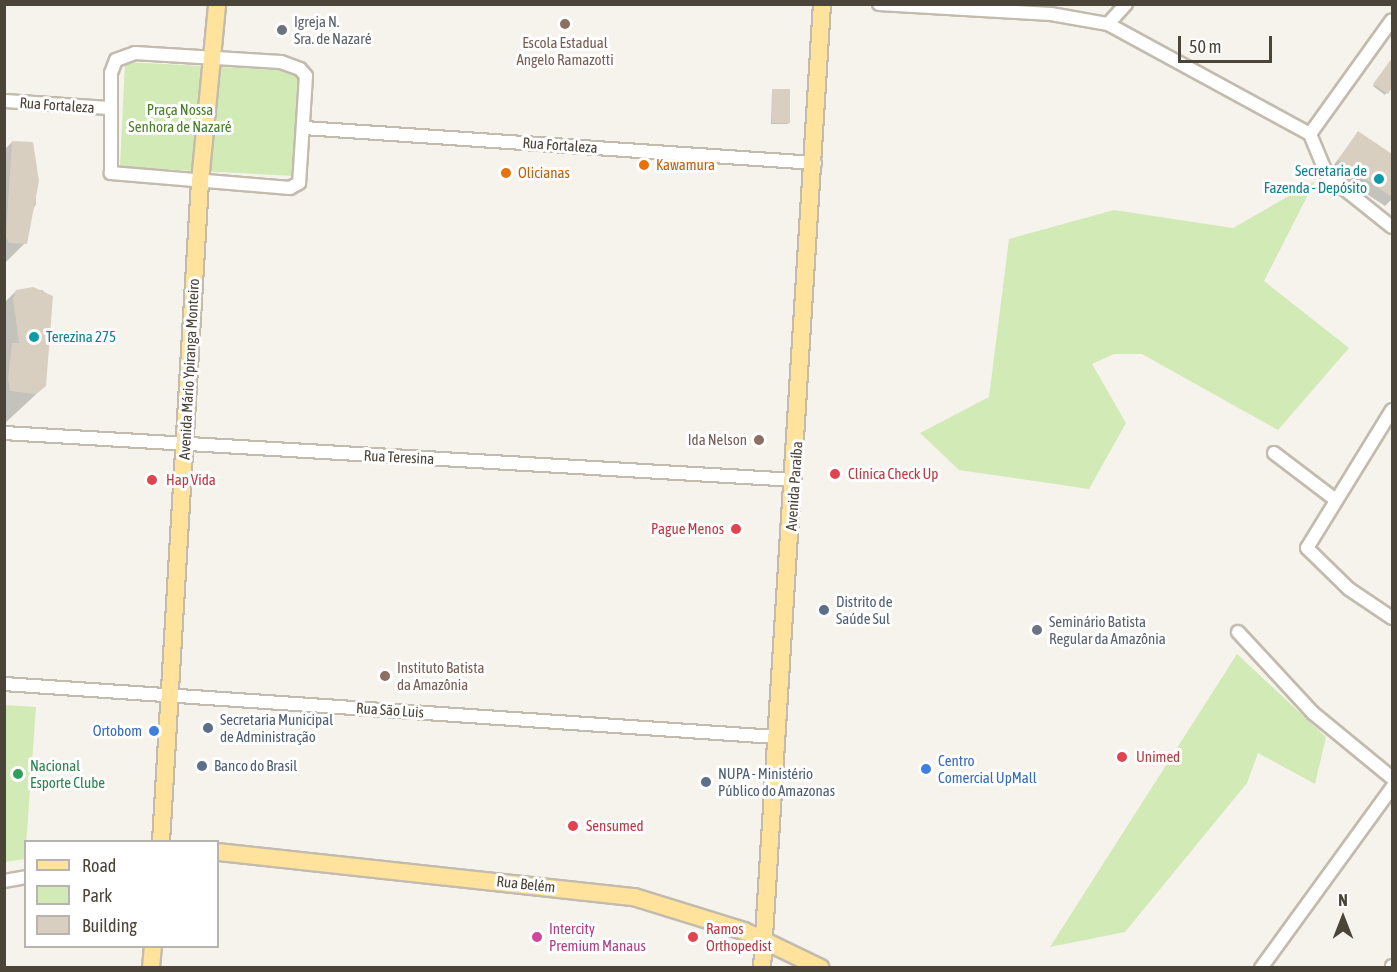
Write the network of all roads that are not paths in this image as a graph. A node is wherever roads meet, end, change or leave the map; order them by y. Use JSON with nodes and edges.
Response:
{"nodes":[{"id":1,"x":217,"y":4,"type":"edge"},
{"id":2,"x":822,"y":4,"type":"edge"},
{"id":3,"x":879,"y":4,"type":"edge"},
{"id":4,"x":1126,"y":4,"type":"edge"},
{"id":5,"x":1392,"y":20,"type":"edge"},
{"id":6,"x":1108,"y":24,"type":"junction"},
{"id":7,"x":213,"y":58,"type":"junction"},
{"id":8,"x":4,"y":101,"type":"edge"},
{"id":9,"x":110,"y":108,"type":"junction"},
{"id":10,"x":304,"y":128,"type":"junction"},
{"id":11,"x":1310,"y":134,"type":"junction"},
{"id":12,"x":815,"y":163,"type":"junction"},
{"id":13,"x":200,"y":182,"type":"junction"},
{"id":14,"x":1392,"y":227,"type":"edge"},
{"id":15,"x":1392,"y":410,"type":"edge"},
{"id":16,"x":4,"y":433,"type":"edge"},
{"id":17,"x":185,"y":444,"type":"junction"},
{"id":18,"x":1274,"y":453,"type":"dead end"},
{"id":19,"x":795,"y":480,"type":"junction"},
{"id":20,"x":1336,"y":500,"type":"junction"},
{"id":21,"x":1392,"y":618,"type":"edge"},
{"id":22,"x":1238,"y":632,"type":"dead end"},
{"id":23,"x":4,"y":684,"type":"edge"},
{"id":24,"x":172,"y":695,"type":"junction"},
{"id":25,"x":775,"y":737,"type":"junction"},
{"id":26,"x":1392,"y":778,"type":"edge"},
{"id":27,"x":1390,"y":794,"type":"edge"},
{"id":28,"x":160,"y":840,"type":"edge"},
{"id":29,"x":219,"y":852,"type":"edge"},
{"id":30,"x":24,"y":877,"type":"edge"},
{"id":31,"x":4,"y":881,"type":"edge"},
{"id":32,"x":761,"y":938,"type":"junction"},
{"id":33,"x":153,"y":948,"type":"edge"},
{"id":34,"x":151,"y":968,"type":"edge"},
{"id":35,"x":762,"y":968,"type":"edge"},
{"id":36,"x":821,"y":968,"type":"edge"},
{"id":37,"x":1261,"y":968,"type":"edge"}],
"edges":[{"from":1,"to":7,"type":"main road","name":"Avenida Mário Ypiranga Monteiro"},
{"from":2,"to":12,"type":"main road","name":"Avenida Paraíba"},
{"from":3,"to":6,"type":"street"},
{"from":4,"to":6,"type":"street"},
{"from":5,"to":11,"type":"street"},
{"from":6,"to":11,"type":"street"},
{"from":7,"to":9,"type":"street","name":"Rua Fortaleza"},
{"from":7,"to":10,"type":"street","name":"Rua Fortaleza"},
{"from":7,"to":13,"type":"main road","name":"Avenida Mário Ypiranga Monteiro"},
{"from":8,"to":9,"type":"street","name":"Rua Fortaleza"},
{"from":9,"to":13,"type":"street","name":"Rua Fortaleza"},
{"from":10,"to":12,"type":"street","name":"Rua Fortaleza"},
{"from":10,"to":13,"type":"street","name":"Rua Fortaleza"},
{"from":11,"to":14,"type":"street"},
{"from":12,"to":19,"type":"main road","name":"Avenida Paraíba"},
{"from":13,"to":17,"type":"main road","name":"Avenida Mário Ypiranga Monteiro"},
{"from":15,"to":20,"type":"street"},
{"from":16,"to":17,"type":"street","name":"Rua Teresina"},
{"from":17,"to":19,"type":"street","name":"Rua Teresina"},
{"from":17,"to":24,"type":"main road","name":"Avenida Mário Ypiranga Monteiro"},
{"from":18,"to":20,"type":"street"},
{"from":19,"to":25,"type":"main road","name":"Avenida Paraíba"},
{"from":20,"to":21,"type":"street"},
{"from":22,"to":26,"type":"street"},
{"from":23,"to":24,"type":"street","name":"Rua São Luis"},
{"from":24,"to":25,"type":"street","name":"Rua São Luis"},
{"from":24,"to":28,"type":"main road","name":"Avenida Mário Ypiranga Monteiro"},
{"from":25,"to":32,"type":"main road","name":"Avenida Paraíba"},
{"from":27,"to":37,"type":"street"},
{"from":29,"to":32,"type":"main road","name":"Rua Belém"},
{"from":30,"to":31,"type":"street"},
{"from":32,"to":35,"type":"main road","name":"Avenida Paraíba"},
{"from":32,"to":36,"type":"main road","name":"Rua Belém"},
{"from":33,"to":34,"type":"main road"}]}
